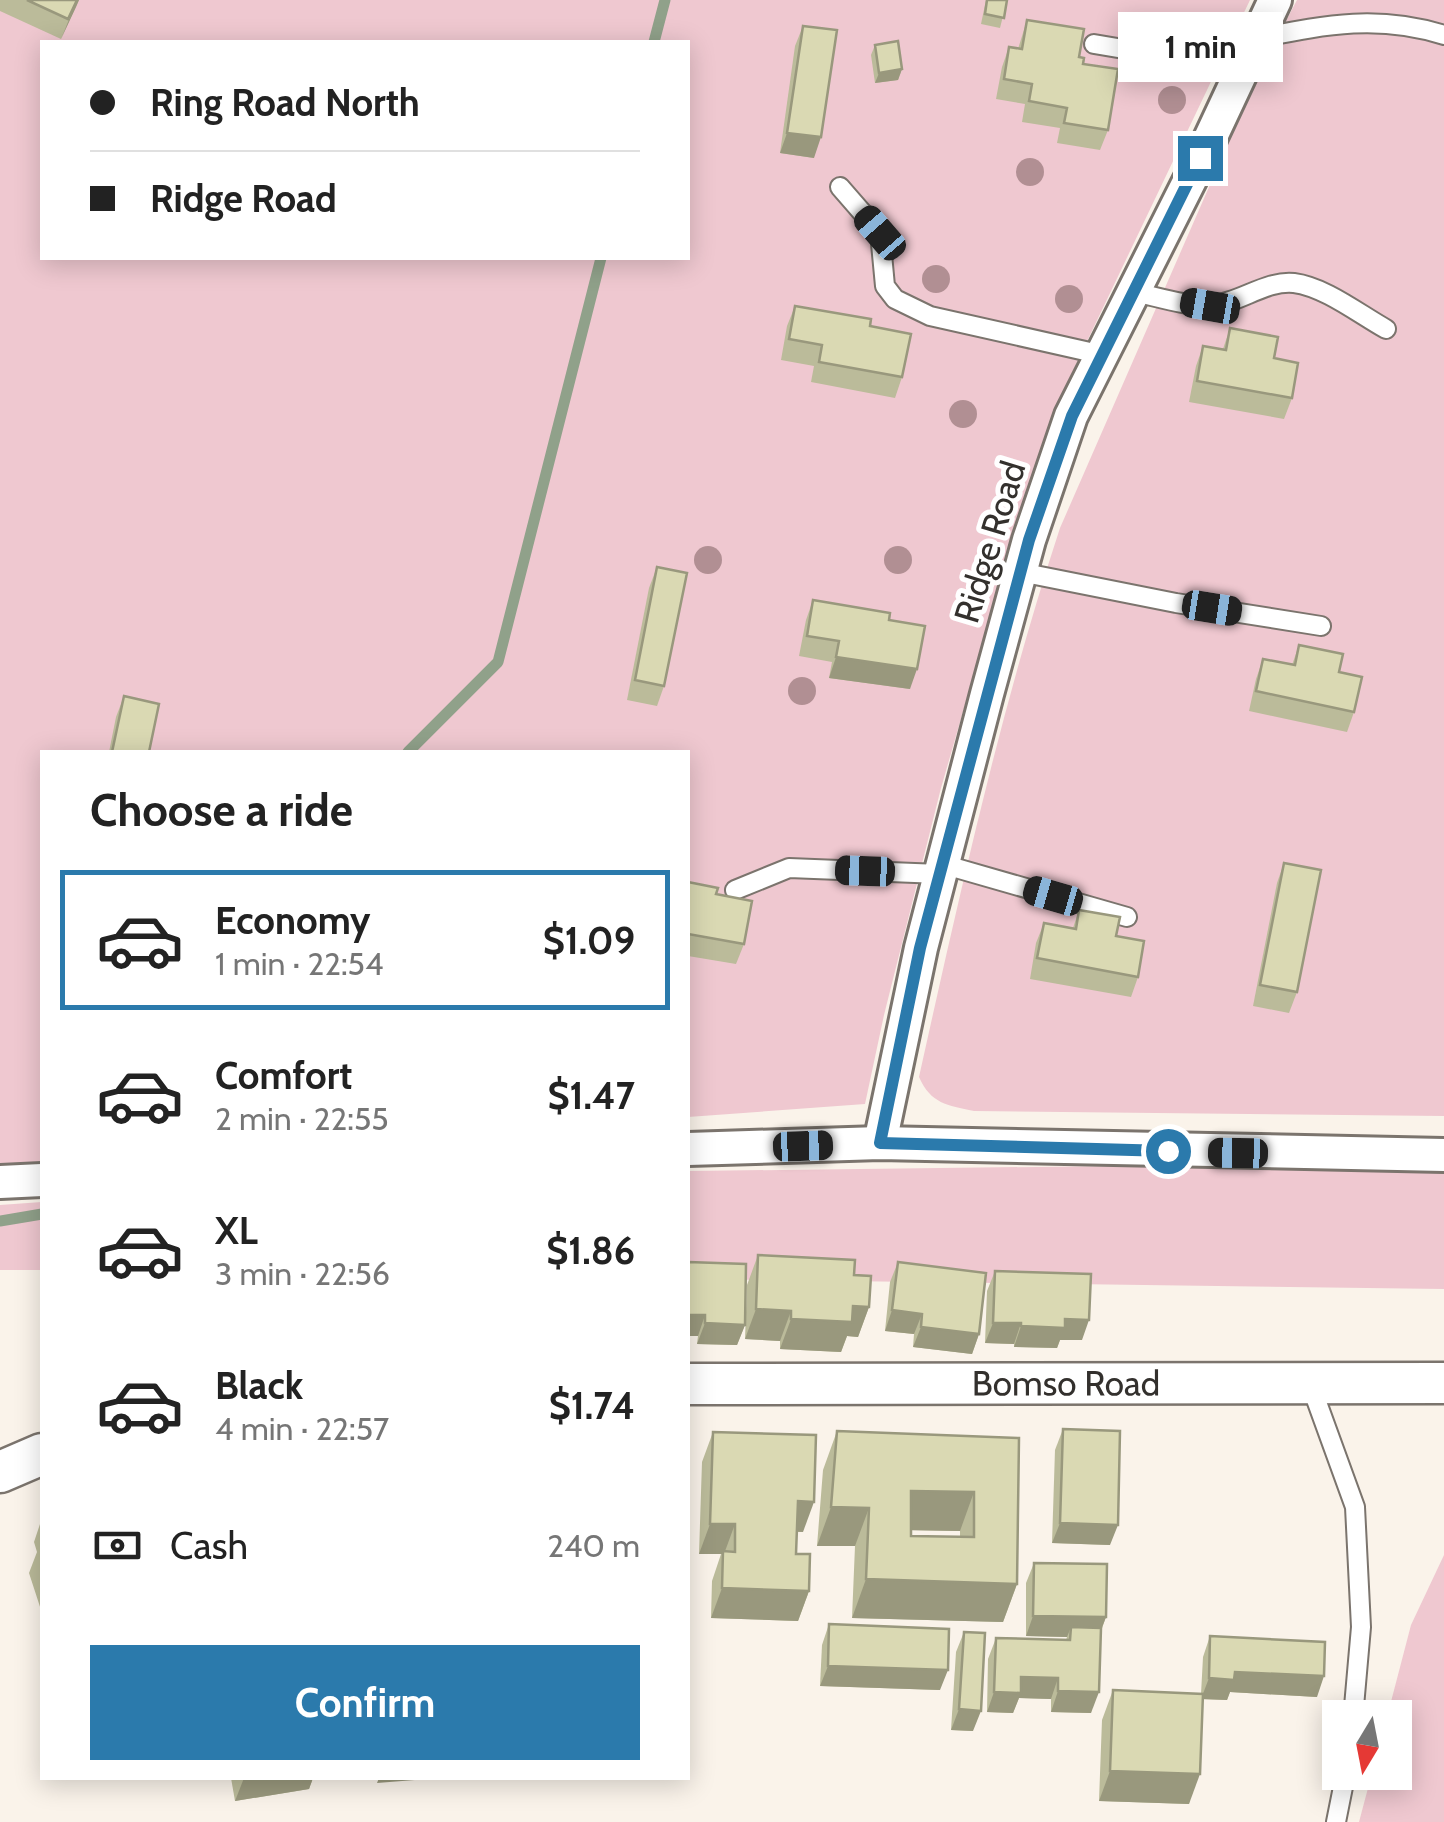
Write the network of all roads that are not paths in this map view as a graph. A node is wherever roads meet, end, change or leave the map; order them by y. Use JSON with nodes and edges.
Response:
{"nodes":[{"id":1,"x":1275,"y":0,"type":"edge"},
{"id":2,"x":1444,"y":36,"type":"edge"},
{"id":3,"x":1257,"y":38,"type":"junction"},
{"id":4,"x":1094,"y":44,"type":"dead end"},
{"id":5,"x":1242,"y":69,"type":"junction"},
{"id":6,"x":840,"y":187,"type":"dead end"},
{"id":7,"x":1134,"y":292,"type":"junction"},
{"id":8,"x":1386,"y":329,"type":"dead end"},
{"id":9,"x":1104,"y":354,"type":"junction"},
{"id":10,"x":1020,"y":572,"type":"junction"},
{"id":11,"x":1321,"y":626,"type":"dead end"},
{"id":12,"x":941,"y":869,"type":"junction"},
{"id":13,"x":735,"y":890,"type":"dead end"},
{"id":14,"x":1127,"y":917,"type":"dead end"},
{"id":15,"x":880,"y":1143,"type":"junction"},
{"id":16,"x":690,"y":1150,"type":"edge"},
{"id":17,"x":1444,"y":1156,"type":"edge"},
{"id":18,"x":40,"y":1180,"type":"edge"},
{"id":19,"x":0,"y":1182,"type":"edge"},
{"id":20,"x":1310,"y":1382,"type":"junction"},
{"id":21,"x":1444,"y":1383,"type":"edge"},
{"id":22,"x":690,"y":1384,"type":"edge"},
{"id":23,"x":40,"y":1455,"type":"edge"},
{"id":24,"x":0,"y":1472,"type":"edge"},
{"id":25,"x":1355,"y":1700,"type":"edge"},
{"id":26,"x":1342,"y":1790,"type":"edge"},
{"id":27,"x":1336,"y":1822,"type":"edge"}],
"edges":[{"from":1,"to":3,"type":"street","name":"Ridge Road"},
{"from":2,"to":3,"type":"lane"},
{"from":3,"to":5,"type":"street","name":"Ridge Road"},
{"from":4,"to":5,"type":"lane"},
{"from":5,"to":7,"type":"street","name":"Ridge Road"},
{"from":6,"to":9,"type":"lane"},
{"from":7,"to":8,"type":"lane"},
{"from":7,"to":9,"type":"street","name":"Ridge Road"},
{"from":9,"to":10,"type":"street","name":"Ridge Road"},
{"from":10,"to":11,"type":"lane"},
{"from":10,"to":12,"type":"street","name":"Ridge Road"},
{"from":12,"to":13,"type":"lane"},
{"from":12,"to":14,"type":"lane"},
{"from":12,"to":15,"type":"street","name":"Ridge Road"},
{"from":15,"to":16,"type":"street"},
{"from":15,"to":17,"type":"street"},
{"from":18,"to":19,"type":"street"},
{"from":20,"to":21,"type":"street","name":"Bomso Road"},
{"from":20,"to":22,"type":"street","name":"Bomso Road"},
{"from":20,"to":25,"type":"lane"},
{"from":23,"to":24,"type":"street"},
{"from":26,"to":27,"type":"lane"}]}
